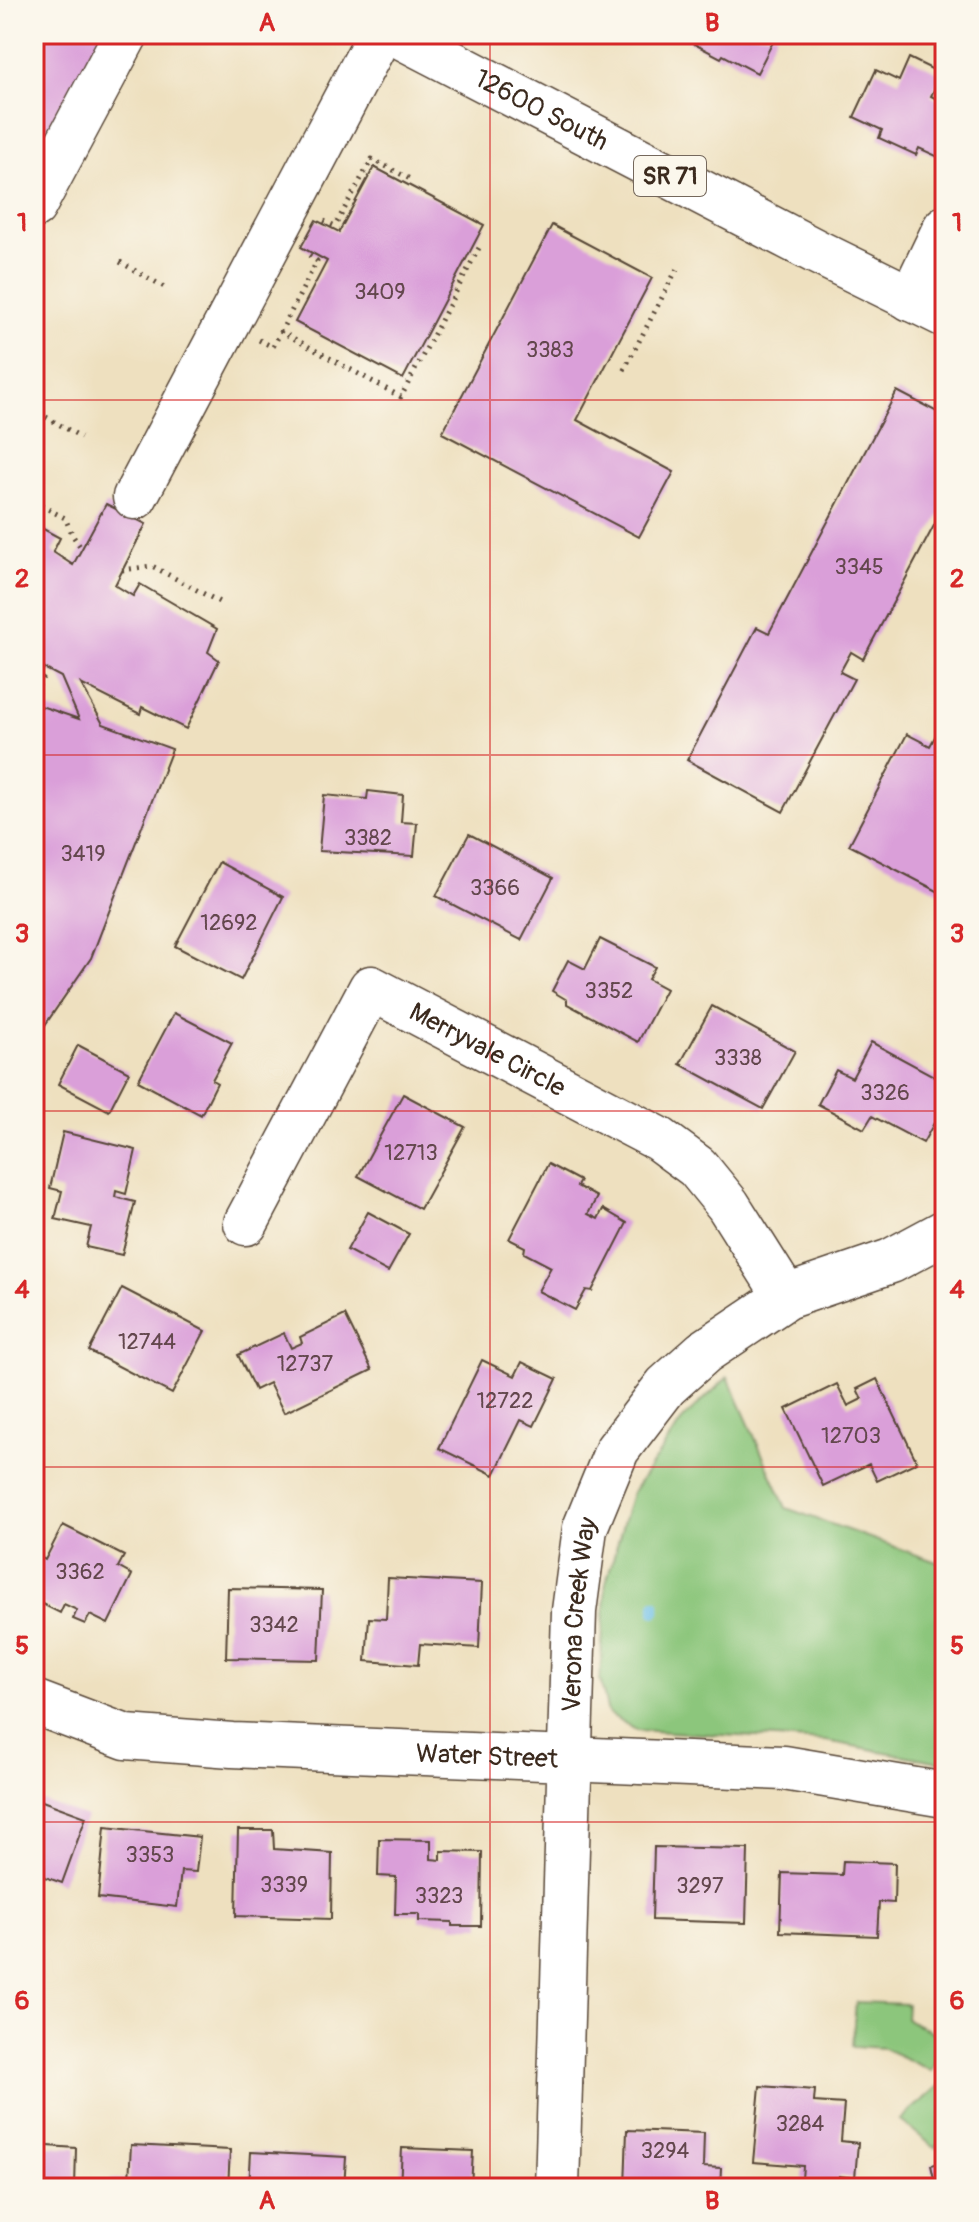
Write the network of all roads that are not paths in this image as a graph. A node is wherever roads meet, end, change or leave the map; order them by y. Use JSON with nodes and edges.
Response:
{"nodes":[{"id":1,"x":126,"y":34,"type":"edge"},
{"id":2,"x":380,"y":34,"type":"edge"},
{"id":3,"x":396,"y":34,"type":"edge"},
{"id":4,"x":35,"y":202,"type":"edge"},
{"id":5,"x":945,"y":228,"type":"edge"},
{"id":6,"x":928,"y":307,"type":"edge"},
{"id":7,"x":135,"y":497,"type":"dead end"},
{"id":8,"x":246,"y":1223,"type":"dead end"},
{"id":9,"x":945,"y":1232,"type":"edge"},
{"id":10,"x":786,"y":1297,"type":"junction"},
{"id":11,"x":34,"y":1702,"type":"edge"},
{"id":12,"x":569,"y":1759,"type":"junction"},
{"id":13,"x":945,"y":1795,"type":"edge"},
{"id":14,"x":557,"y":2188,"type":"edge"}],
"edges":[{"from":1,"to":4,"type":"street"},
{"from":2,"to":7,"type":"street"},
{"from":3,"to":6,"type":"street","name":"12600 South","number":"SR 71"},
{"from":5,"to":6,"type":"street"},
{"from":8,"to":10,"type":"street","name":"Merryvale Circle"},
{"from":9,"to":10,"type":"street","name":"Verona Creek Way"},
{"from":10,"to":12,"type":"street","name":"Verona Creek Way"},
{"from":11,"to":12,"type":"street","name":"Water Street"},
{"from":12,"to":13,"type":"street","name":"Water Street"},
{"from":12,"to":14,"type":"street","name":"Verona Creek Way"}]}
